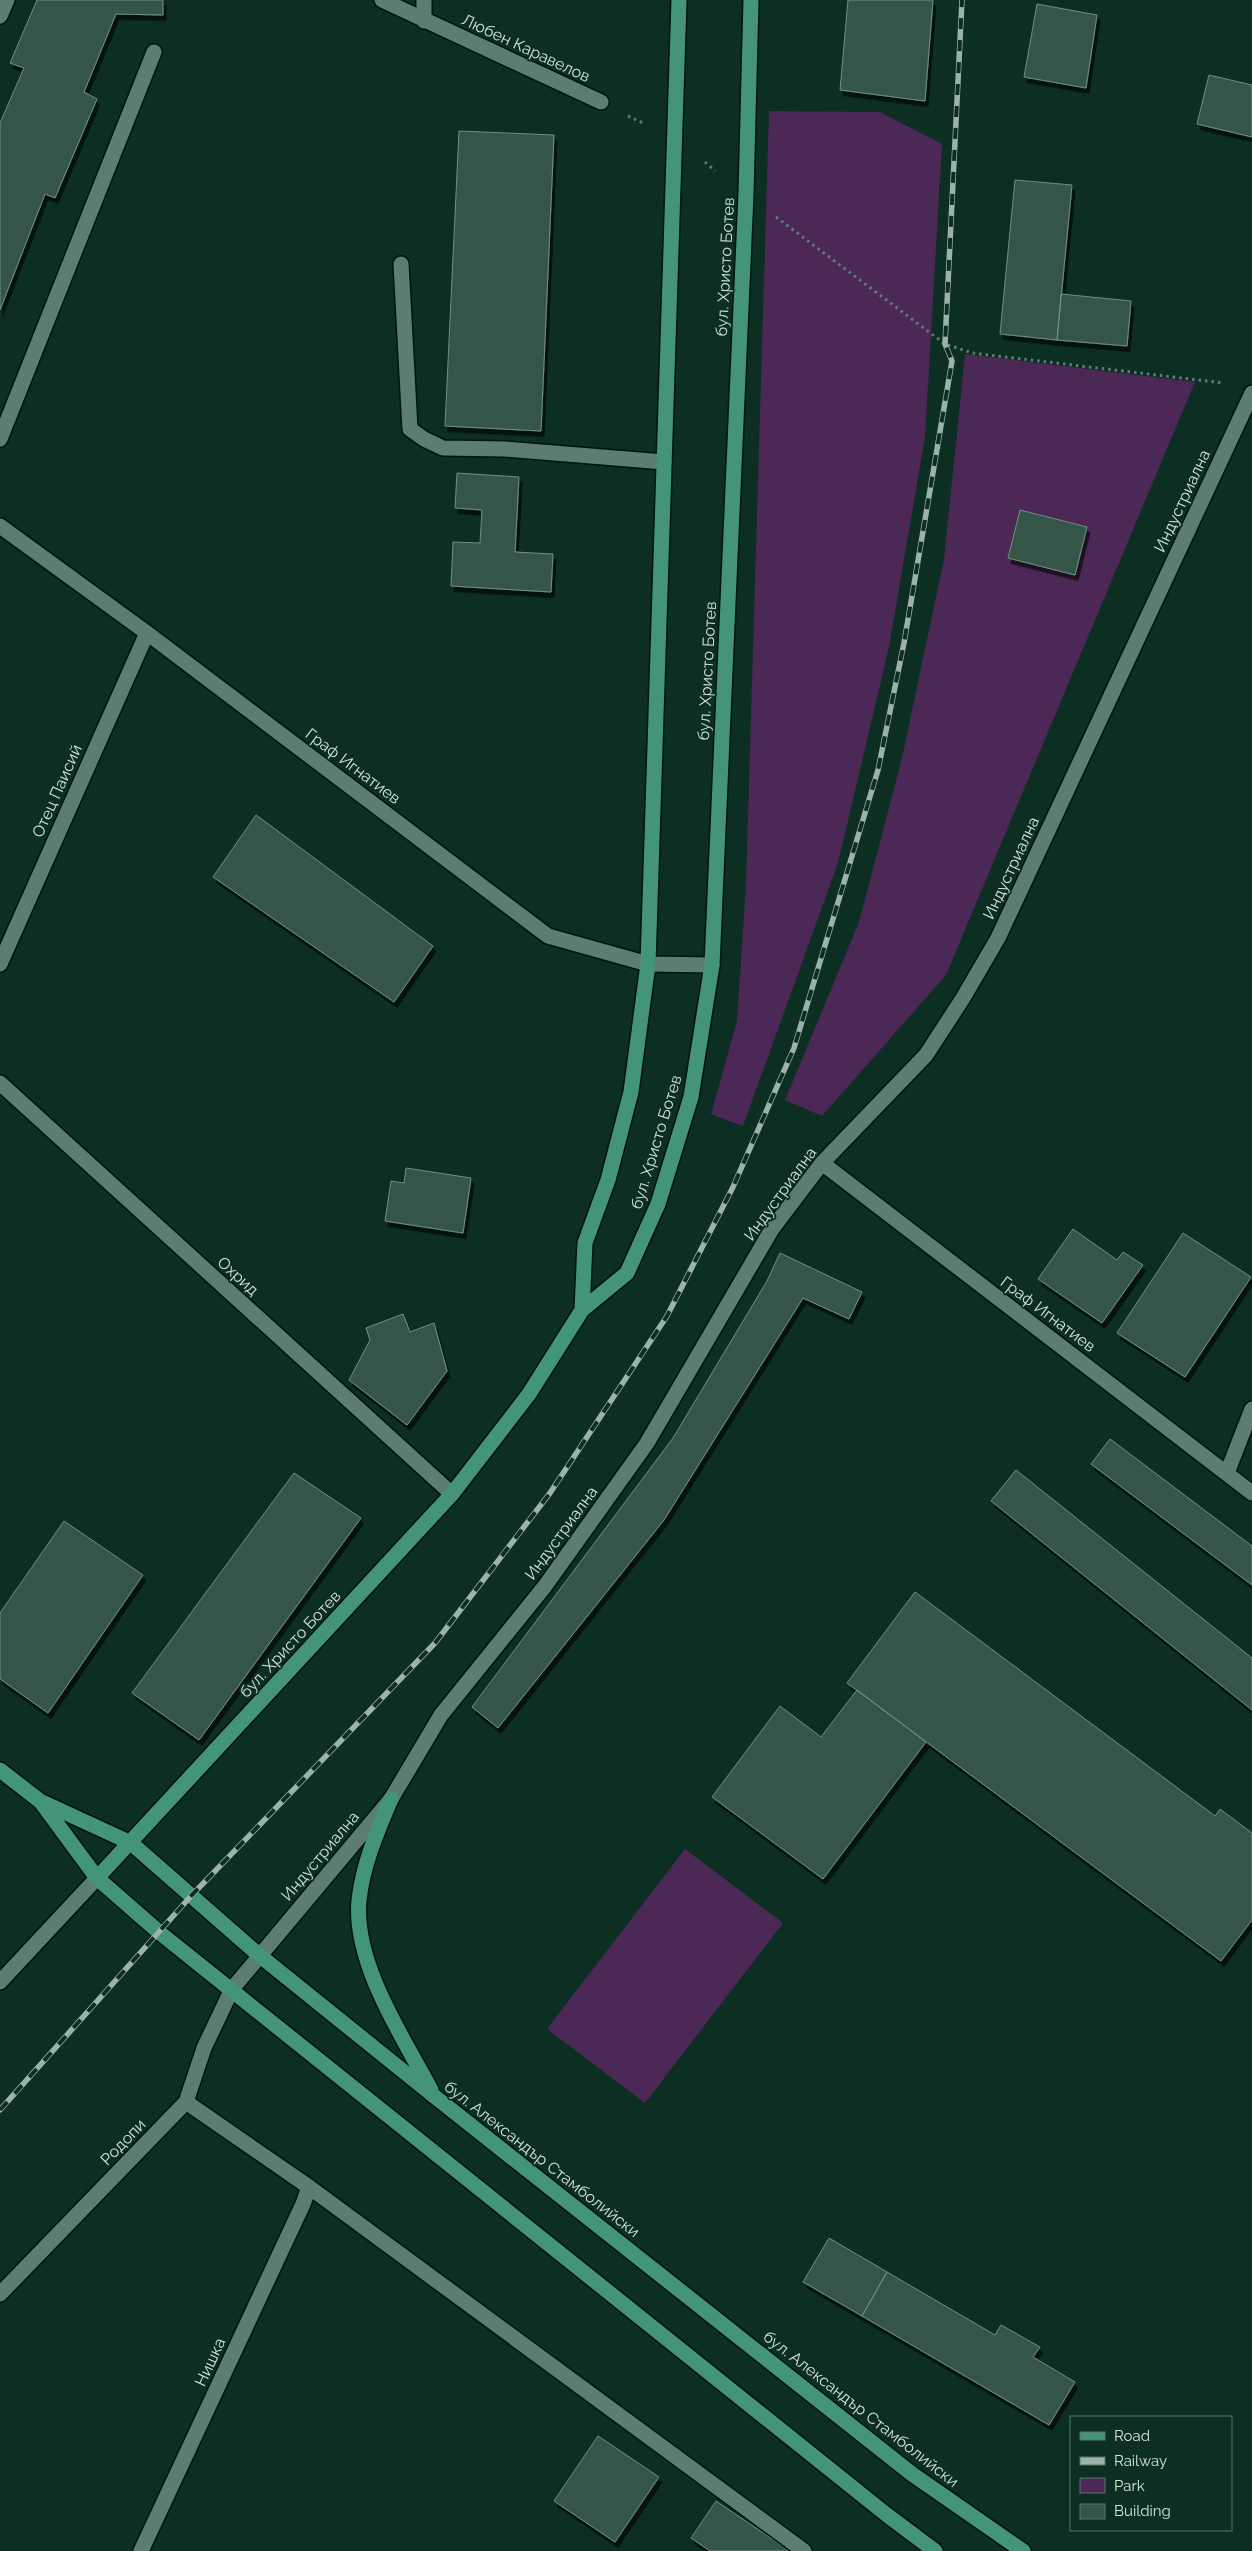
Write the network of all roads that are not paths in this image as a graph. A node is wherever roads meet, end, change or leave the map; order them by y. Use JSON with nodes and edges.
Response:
{"nodes":[{"id":1,"x":7,"y":0,"type":"edge"},
{"id":2,"x":382,"y":0,"type":"edge"},
{"id":3,"x":424,"y":0,"type":"edge"},
{"id":4,"x":679,"y":0,"type":"edge"},
{"id":5,"x":751,"y":0,"type":"edge"},
{"id":6,"x":0,"y":16,"type":"edge"},
{"id":7,"x":424,"y":21,"type":"junction"},
{"id":8,"x":154,"y":52,"type":"dead end"},
{"id":9,"x":601,"y":102,"type":"road end"},
{"id":10,"x":401,"y":264,"type":"dead end"},
{"id":11,"x":1252,"y":392,"type":"edge"},
{"id":12,"x":0,"y":439,"type":"edge"},
{"id":13,"x":664,"y":462,"type":"junction"},
{"id":14,"x":0,"y":526,"type":"edge"},
{"id":15,"x":147,"y":633,"type":"junction"},
{"id":16,"x":0,"y":964,"type":"edge"},
{"id":17,"x":648,"y":964,"type":"junction"},
{"id":18,"x":712,"y":965,"type":"junction"},
{"id":19,"x":0,"y":1084,"type":"edge"},
{"id":20,"x":822,"y":1163,"type":"junction"},
{"id":21,"x":582,"y":1310,"type":"junction"},
{"id":22,"x":1252,"y":1410,"type":"edge"},
{"id":23,"x":1227,"y":1473,"type":"junction"},
{"id":24,"x":1252,"y":1493,"type":"edge"},
{"id":25,"x":452,"y":1494,"type":"junction"},
{"id":26,"x":0,"y":1770,"type":"edge"},
{"id":27,"x":391,"y":1799,"type":"junction"},
{"id":28,"x":40,"y":1801,"type":"junction"},
{"id":29,"x":131,"y":1842,"type":"junction"},
{"id":30,"x":96,"y":1878,"type":"junction"},
{"id":31,"x":259,"y":1955,"type":"junction"},
{"id":32,"x":0,"y":1982,"type":"edge"},
{"id":33,"x":232,"y":1989,"type":"junction"},
{"id":34,"x":434,"y":2096,"type":"junction"},
{"id":35,"x":186,"y":2102,"type":"junction"},
{"id":36,"x":308,"y":2187,"type":"junction"},
{"id":37,"x":0,"y":2294,"type":"edge"},
{"id":38,"x":141,"y":2551,"type":"edge"},
{"id":39,"x":804,"y":2551,"type":"edge"},
{"id":40,"x":935,"y":2551,"type":"edge"},
{"id":41,"x":1023,"y":2551,"type":"edge"}],
"edges":[{"from":1,"to":6,"type":"street"},
{"from":2,"to":7,"type":"street","name":"Любен Каравелов"},
{"from":3,"to":7,"type":"street"},
{"from":4,"to":13,"type":"main road","name":"бул. Христо Ботев"},
{"from":5,"to":18,"type":"main road","name":"бул. Христо Ботев"},
{"from":7,"to":9,"type":"street","name":"Любен Каравелов"},
{"from":8,"to":12,"type":"street"},
{"from":10,"to":13,"type":"street"},
{"from":11,"to":20,"type":"street","name":"Индустриална"},
{"from":13,"to":17,"type":"main road","name":"бул. Христо Ботев"},
{"from":14,"to":15,"type":"street","name":"Граф Игнатиев"},
{"from":15,"to":16,"type":"street","name":"Отец Паисий"},
{"from":15,"to":17,"type":"street","name":"Граф Игнатиев"},
{"from":17,"to":18,"type":"street","name":"Граф Игнатиев"},
{"from":17,"to":21,"type":"main road","name":"бул. Христо Ботев"},
{"from":18,"to":21,"type":"main road","name":"бул. Христо Ботев"},
{"from":19,"to":25,"type":"street","name":"Охрид"},
{"from":20,"to":23,"type":"street","name":"Граф Игнатиев"},
{"from":20,"to":27,"type":"street","name":"Индустриална"},
{"from":21,"to":25,"type":"main road","name":"бул. Христо Ботев"},
{"from":22,"to":23,"type":"street"},
{"from":23,"to":24,"type":"street","name":"Граф Игнатиев"},
{"from":25,"to":29,"type":"main road","name":"бул. Христо Ботев"},
{"from":26,"to":28,"type":"main road","name":"бул. Александър Стамболийски"},
{"from":27,"to":31,"type":"street","name":"Индустриална"},
{"from":27,"to":34,"type":"main road"},
{"from":28,"to":29,"type":"main road","name":"бул. Александър Стамболийски"},
{"from":28,"to":30,"type":"main road","name":"бул. Александър Стамболийски"},
{"from":29,"to":30,"type":"main road","name":"бул. Христо Ботев"},
{"from":29,"to":31,"type":"main road","name":"бул. Александър Стамболийски"},
{"from":30,"to":32,"type":"street","name":"бул. Христо Ботев"},
{"from":30,"to":33,"type":"main road","name":"бул. Александър Стамболийски"},
{"from":31,"to":33,"type":"street","name":"Индустриална"},
{"from":31,"to":34,"type":"main road","name":"бул. Александър Стамболийски"},
{"from":33,"to":35,"type":"street","name":"Родопи"},
{"from":33,"to":40,"type":"main road","name":"бул. Александър Стамболийски"},
{"from":34,"to":41,"type":"main road","name":"бул. Александър Стамболийски"},
{"from":35,"to":36,"type":"street"},
{"from":35,"to":37,"type":"street","name":"Родопи"},
{"from":36,"to":38,"type":"street","name":"Нишка"},
{"from":36,"to":39,"type":"street"}]}
